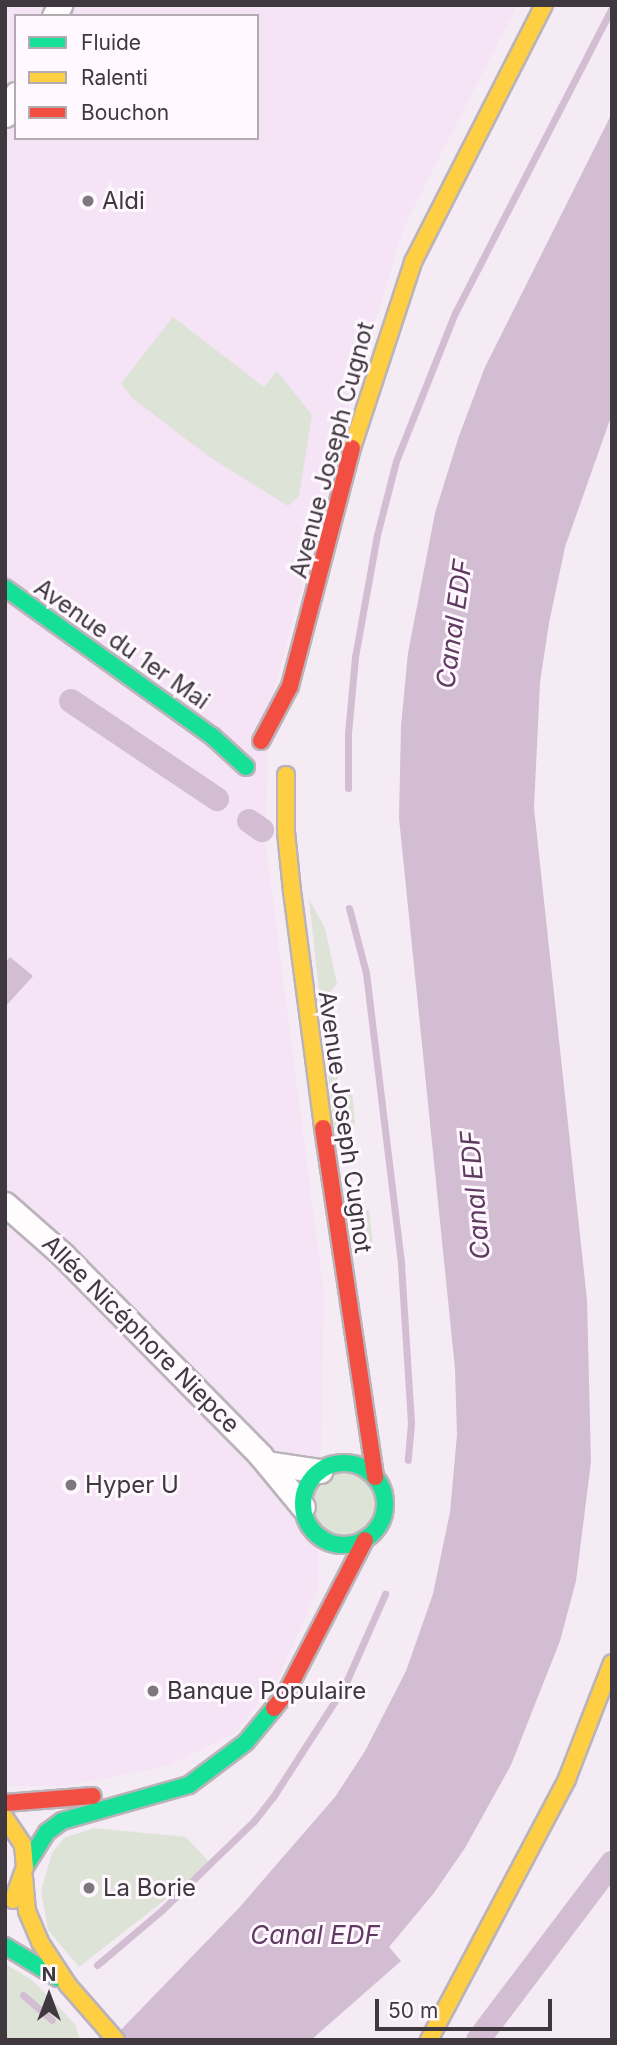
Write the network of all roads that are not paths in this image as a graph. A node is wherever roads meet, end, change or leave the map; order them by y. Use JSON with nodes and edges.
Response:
{"nodes":[{"id":1,"x":544,"y":5,"type":"edge"},
{"id":2,"x":14,"y":98,"type":"edge"},
{"id":3,"x":5,"y":115,"type":"edge"},
{"id":4,"x":5,"y":588,"type":"edge"},
{"id":5,"x":290,"y":686,"type":"junction"},
{"id":6,"x":287,"y":724,"type":"dead end"},
{"id":7,"x":212,"y":736,"type":"junction"},
{"id":8,"x":258,"y":743,"type":"junction"},
{"id":9,"x":280,"y":744,"type":"dead end"},
{"id":10,"x":246,"y":767,"type":"junction"},
{"id":11,"x":264,"y":787,"type":"junction"},
{"id":12,"x":286,"y":832,"type":"junction"},
{"id":13,"x":9,"y":1206,"type":"edge"},
{"id":14,"x":366,"y":1419,"type":"junction"},
{"id":15,"x":350,"y":1452,"type":"junction"},
{"id":16,"x":267,"y":1462,"type":"junction"},
{"id":17,"x":320,"y":1471,"type":"junction"},
{"id":18,"x":375,"y":1477,"type":"junction"},
{"id":19,"x":303,"y":1507,"type":"junction"},
{"id":20,"x":323,"y":1540,"type":"junction"},
{"id":21,"x":365,"y":1540,"type":"junction"},
{"id":22,"x":324,"y":1557,"type":"dead end"},
{"id":23,"x":322,"y":1584,"type":"dead end"},
{"id":24,"x":313,"y":1641,"type":"junction"},
{"id":25,"x":612,"y":1663,"type":"edge"},
{"id":26,"x":223,"y":1760,"type":"junction"},
{"id":27,"x":5,"y":1802,"type":"edge"},
{"id":28,"x":5,"y":1818,"type":"edge"},
{"id":29,"x":24,"y":1872,"type":"junction"},
{"id":30,"x":5,"y":1909,"type":"edge"},
{"id":31,"x":5,"y":1946,"type":"edge"},
{"id":32,"x":68,"y":1985,"type":"junction"},
{"id":33,"x":117,"y":2040,"type":"edge"},
{"id":34,"x":429,"y":2040,"type":"edge"}],
"edges":[{"from":1,"to":5,"type":"street","name":"Avenue Joseph Cugnot"},
{"from":2,"to":3,"type":"street"},
{"from":4,"to":7,"type":"street","name":"Avenue du 1er Mai"},
{"from":5,"to":6,"type":"street","name":"Avenue Joseph Cugnot"},
{"from":5,"to":8,"type":"street","name":"Avenue Joseph Cugnot"},
{"from":7,"to":8,"type":"street","name":"Avenue du 1er Mai"},
{"from":7,"to":10,"type":"street","name":"Avenue du 1er Mai"},
{"from":8,"to":9,"type":"street","name":"Avenue du 1er Mai"},
{"from":8,"to":10,"type":"street","name":"Avenue Joseph Cugnot"},
{"from":10,"to":11,"type":"street","name":"Avenue du 1er Mai"},
{"from":11,"to":12,"type":"street","name":"Avenue Joseph Cugnot"},
{"from":11,"to":12,"type":"street","name":"Avenue Joseph Cugnot"},
{"from":12,"to":14,"type":"street","name":"Avenue Joseph Cugnot"},
{"from":13,"to":16,"type":"street","name":"Allée Nicéphore Niepce"},
{"from":14,"to":15,"type":"street"},
{"from":14,"to":18,"type":"street","name":"Avenue Joseph Cugnot"},
{"from":15,"to":17,"type":"street"},
{"from":15,"to":18,"type":"street"},
{"from":16,"to":17,"type":"street"},
{"from":16,"to":19,"type":"street","name":"Allée Nicéphore Niepce"},
{"from":17,"to":19,"type":"street"},
{"from":18,"to":21,"type":"street"},
{"from":19,"to":20,"type":"street"},
{"from":20,"to":21,"type":"street"},
{"from":20,"to":22,"type":"street"},
{"from":21,"to":24,"type":"street"},
{"from":23,"to":24,"type":"street"},
{"from":24,"to":26,"type":"street"},
{"from":25,"to":34,"type":"street"},
{"from":26,"to":27,"type":"street"},
{"from":26,"to":29,"type":"street"},
{"from":28,"to":29,"type":"street"},
{"from":29,"to":30,"type":"street"},
{"from":29,"to":32,"type":"street"},
{"from":31,"to":32,"type":"street"},
{"from":32,"to":33,"type":"street"}]}
